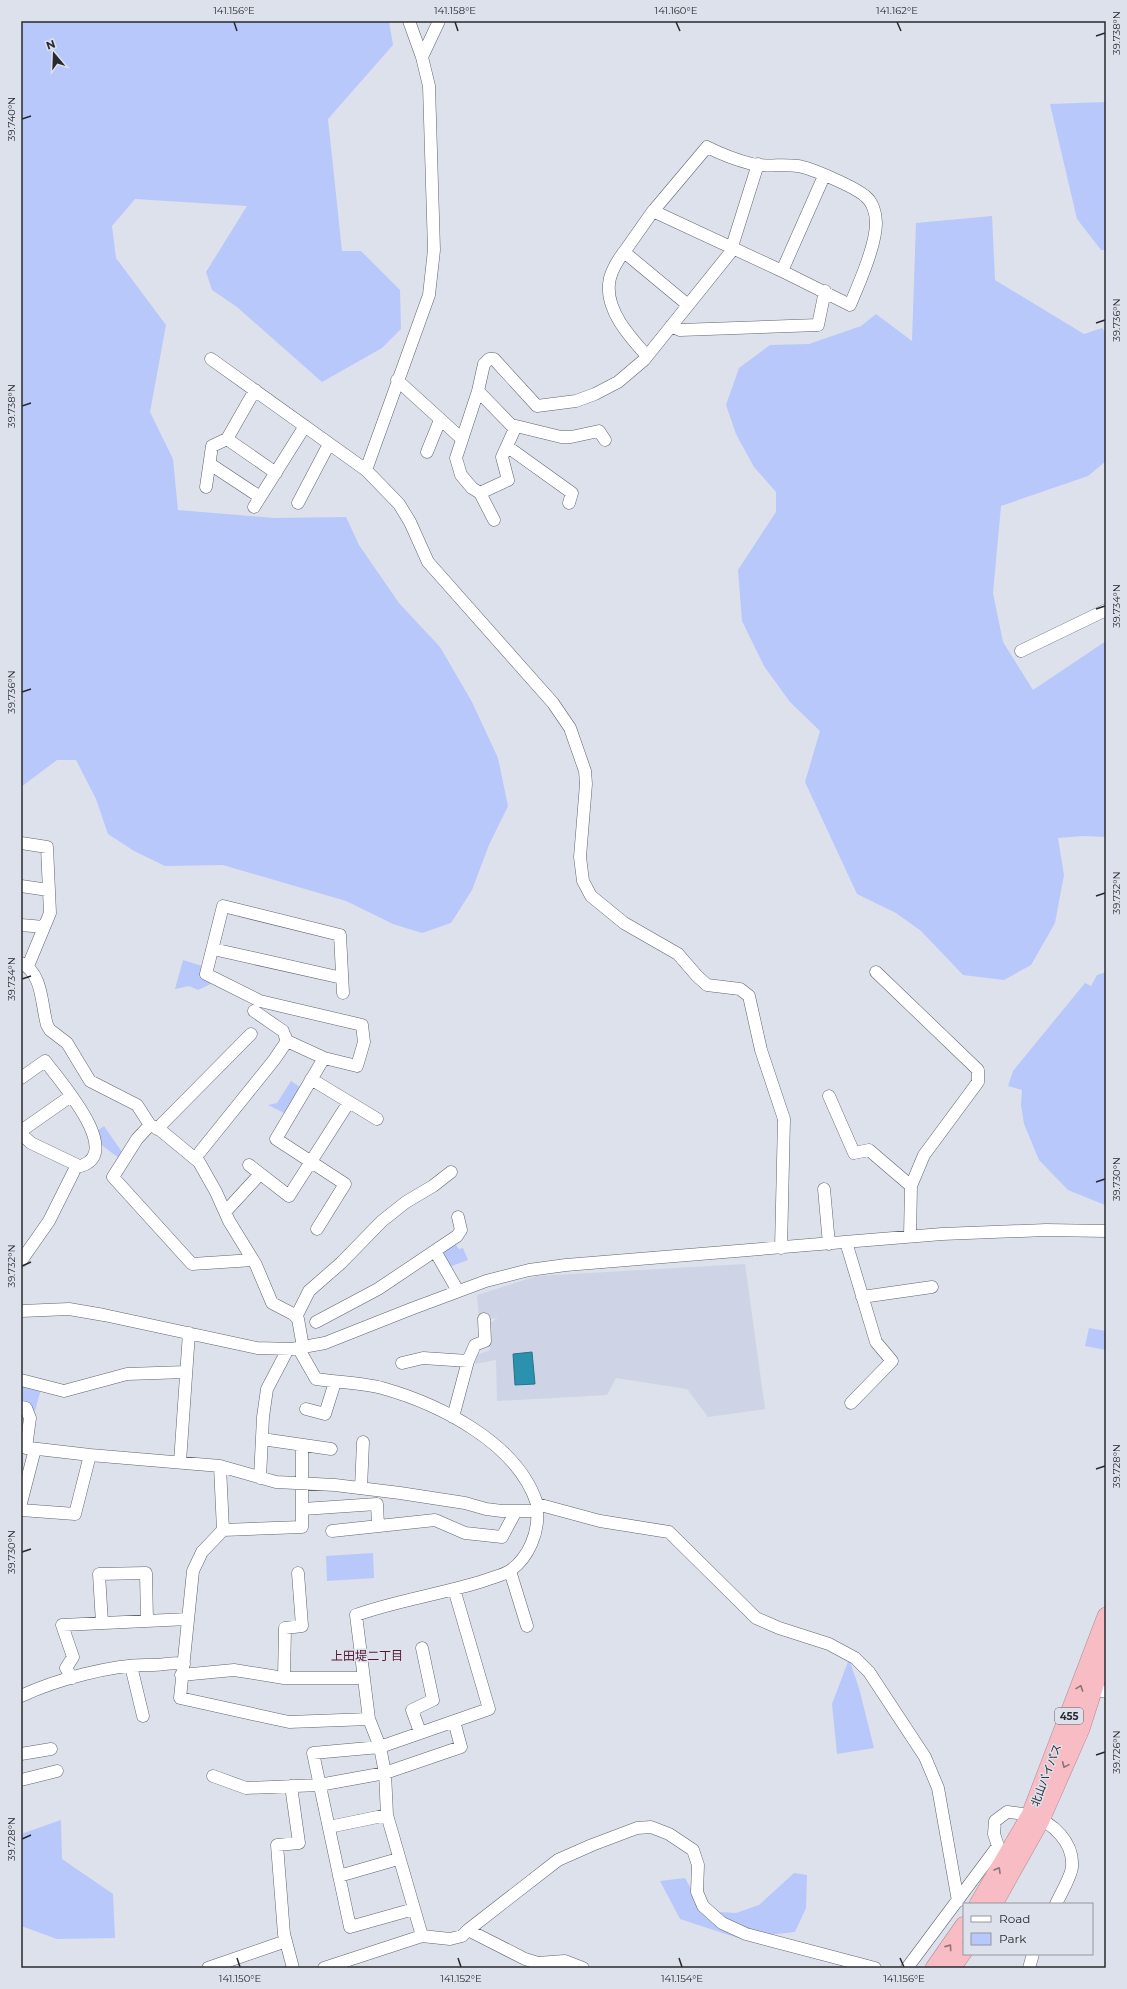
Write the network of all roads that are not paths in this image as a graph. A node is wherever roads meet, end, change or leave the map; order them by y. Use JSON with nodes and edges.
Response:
{"nodes":[{"id":1,"x":409,"y":21,"type":"edge"},
{"id":2,"x":439,"y":21,"type":"edge"},
{"id":3,"x":422,"y":57,"type":"junction"},
{"id":4,"x":758,"y":164,"type":"junction"},
{"id":5,"x":824,"y":176,"type":"junction"},
{"id":6,"x":653,"y":211,"type":"junction"},
{"id":7,"x":731,"y":248,"type":"junction"},
{"id":8,"x":624,"y":252,"type":"junction"},
{"id":9,"x":782,"y":271,"type":"junction"},
{"id":10,"x":825,"y":291,"type":"junction"},
{"id":11,"x":688,"y":305,"type":"junction"},
{"id":12,"x":671,"y":326,"type":"junction"},
{"id":13,"x":648,"y":356,"type":"junction"},
{"id":14,"x":210,"y":358,"type":"dead end"},
{"id":15,"x":397,"y":380,"type":"junction"},
{"id":16,"x":255,"y":390,"type":"junction"},
{"id":17,"x":478,"y":391,"type":"junction"},
{"id":18,"x":440,"y":420,"type":"junction"},
{"id":19,"x":305,"y":426,"type":"junction"},
{"id":20,"x":515,"y":429,"type":"junction"},
{"id":21,"x":227,"y":439,"type":"junction"},
{"id":22,"x":462,"y":439,"type":"junction"},
{"id":23,"x":605,"y":440,"type":"dead end"},
{"id":24,"x":329,"y":444,"type":"junction"},
{"id":25,"x":508,"y":447,"type":"junction"},
{"id":26,"x":427,"y":452,"type":"dead end"},
{"id":27,"x":210,"y":464,"type":"junction"},
{"id":28,"x":366,"y":470,"type":"junction"},
{"id":29,"x":276,"y":473,"type":"junction"},
{"id":30,"x":206,"y":487,"type":"dead end"},
{"id":31,"x":480,"y":493,"type":"junction"},
{"id":32,"x":298,"y":503,"type":"dead end"},
{"id":33,"x":569,"y":503,"type":"dead end"},
{"id":34,"x":494,"y":520,"type":"dead end"},
{"id":35,"x":1106,"y":610,"type":"edge"},
{"id":36,"x":1021,"y":650,"type":"dead end"},
{"id":37,"x":21,"y":844,"type":"edge"},
{"id":38,"x":21,"y":886,"type":"edge"},
{"id":39,"x":48,"y":890,"type":"junction"},
{"id":40,"x":21,"y":925,"type":"edge"},
{"id":41,"x":44,"y":927,"type":"junction"},
{"id":42,"x":213,"y":949,"type":"junction"},
{"id":43,"x":24,"y":964,"type":"edge"},
{"id":44,"x":876,"y":972,"type":"dead end"},
{"id":45,"x":342,"y":978,"type":"junction"},
{"id":46,"x":343,"y":993,"type":"dead end"},
{"id":47,"x":254,"y":1011,"type":"dead end"},
{"id":48,"x":251,"y":1034,"type":"dead end"},
{"id":49,"x":285,"y":1036,"type":"junction"},
{"id":50,"x":324,"y":1058,"type":"junction"},
{"id":51,"x":21,"y":1078,"type":"edge"},
{"id":52,"x":311,"y":1079,"type":"junction"},
{"id":53,"x":70,"y":1096,"type":"junction"},
{"id":54,"x":829,"y":1096,"type":"dead end"},
{"id":55,"x":349,"y":1102,"type":"junction"},
{"id":56,"x":377,"y":1119,"type":"dead end"},
{"id":57,"x":154,"y":1127,"type":"junction"},
{"id":58,"x":21,"y":1131,"type":"edge"},
{"id":59,"x":21,"y":1134,"type":"edge"},
{"id":60,"x":200,"y":1152,"type":"dead end"},
{"id":61,"x":310,"y":1162,"type":"junction"},
{"id":62,"x":249,"y":1165,"type":"dead end"},
{"id":63,"x":76,"y":1167,"type":"junction"},
{"id":64,"x":451,"y":1172,"type":"dead end"},
{"id":65,"x":260,"y":1174,"type":"junction"},
{"id":66,"x":911,"y":1186,"type":"junction"},
{"id":67,"x":824,"y":1189,"type":"dead end"},
{"id":68,"x":226,"y":1211,"type":"junction"},
{"id":69,"x":458,"y":1217,"type":"dead end"},
{"id":70,"x":317,"y":1229,"type":"dead end"},
{"id":71,"x":1106,"y":1231,"type":"edge"},
{"id":72,"x":910,"y":1236,"type":"junction"},
{"id":73,"x":846,"y":1242,"type":"junction"},
{"id":74,"x":829,"y":1244,"type":"junction"},
{"id":75,"x":781,"y":1248,"type":"junction"},
{"id":76,"x":435,"y":1251,"type":"junction"},
{"id":77,"x":23,"y":1254,"type":"edge"},
{"id":78,"x":252,"y":1260,"type":"junction"},
{"id":79,"x":932,"y":1286,"type":"dead end"},
{"id":80,"x":458,"y":1292,"type":"junction"},
{"id":81,"x":862,"y":1297,"type":"junction"},
{"id":82,"x":21,"y":1311,"type":"edge"},
{"id":83,"x":296,"y":1317,"type":"junction"},
{"id":84,"x":484,"y":1319,"type":"dead end"},
{"id":85,"x":316,"y":1322,"type":"dead end"},
{"id":86,"x":189,"y":1333,"type":"junction"},
{"id":87,"x":297,"y":1349,"type":"junction"},
{"id":88,"x":468,"y":1361,"type":"junction"},
{"id":89,"x":402,"y":1363,"type":"dead end"},
{"id":90,"x":186,"y":1372,"type":"junction"},
{"id":91,"x":21,"y":1380,"type":"edge"},
{"id":92,"x":335,"y":1382,"type":"junction"},
{"id":93,"x":851,"y":1403,"type":"dead end"},
{"id":94,"x":21,"y":1407,"type":"edge"},
{"id":95,"x":306,"y":1409,"type":"dead end"},
{"id":96,"x":453,"y":1417,"type":"junction"},
{"id":97,"x":262,"y":1439,"type":"junction"},
{"id":98,"x":363,"y":1442,"type":"dead end"},
{"id":99,"x":302,"y":1445,"type":"junction"},
{"id":100,"x":28,"y":1448,"type":"edge"},
{"id":101,"x":331,"y":1449,"type":"dead end"},
{"id":102,"x":90,"y":1455,"type":"junction"},
{"id":103,"x":180,"y":1462,"type":"junction"},
{"id":104,"x":220,"y":1466,"type":"junction"},
{"id":105,"x":260,"y":1478,"type":"junction"},
{"id":106,"x":301,"y":1483,"type":"junction"},
{"id":107,"x":361,"y":1488,"type":"junction"},
{"id":108,"x":378,"y":1490,"type":"junction"},
{"id":109,"x":21,"y":1503,"type":"edge"},
{"id":110,"x":377,"y":1504,"type":"junction"},
{"id":111,"x":303,"y":1509,"type":"junction"},
{"id":112,"x":21,"y":1510,"type":"edge"},
{"id":113,"x":516,"y":1511,"type":"junction"},
{"id":114,"x":378,"y":1525,"type":"junction"},
{"id":115,"x":223,"y":1530,"type":"junction"},
{"id":116,"x":332,"y":1531,"type":"dead end"},
{"id":117,"x":510,"y":1571,"type":"junction"},
{"id":118,"x":298,"y":1573,"type":"dead end"},
{"id":119,"x":454,"y":1589,"type":"junction"},
{"id":120,"x":1106,"y":1616,"type":"edge"},
{"id":121,"x":188,"y":1619,"type":"junction"},
{"id":122,"x":147,"y":1621,"type":"junction"},
{"id":123,"x":102,"y":1623,"type":"junction"},
{"id":124,"x":527,"y":1626,"type":"dead end"},
{"id":125,"x":422,"y":1648,"type":"dead end"},
{"id":126,"x":1106,"y":1651,"type":"edge"},
{"id":127,"x":132,"y":1666,"type":"junction"},
{"id":128,"x":183,"y":1670,"type":"junction"},
{"id":129,"x":72,"y":1678,"type":"junction"},
{"id":130,"x":284,"y":1678,"type":"junction"},
{"id":131,"x":364,"y":1678,"type":"junction"},
{"id":132,"x":1100,"y":1691,"type":"edge"},
{"id":133,"x":21,"y":1696,"type":"edge"},
{"id":134,"x":143,"y":1716,"type":"dead end"},
{"id":135,"x":369,"y":1719,"type":"junction"},
{"id":136,"x":454,"y":1721,"type":"junction"},
{"id":137,"x":420,"y":1732,"type":"junction"},
{"id":138,"x":380,"y":1746,"type":"junction"},
{"id":139,"x":51,"y":1749,"type":"dead end"},
{"id":140,"x":21,"y":1754,"type":"edge"},
{"id":141,"x":57,"y":1771,"type":"dead end"},
{"id":142,"x":385,"y":1773,"type":"junction"},
{"id":143,"x":213,"y":1776,"type":"dead end"},
{"id":144,"x":21,"y":1780,"type":"edge"},
{"id":145,"x":320,"y":1785,"type":"junction"},
{"id":146,"x":291,"y":1786,"type":"junction"},
{"id":147,"x":386,"y":1815,"type":"junction"},
{"id":148,"x":1036,"y":1817,"type":"junction"},
{"id":149,"x":329,"y":1827,"type":"junction"},
{"id":150,"x":398,"y":1859,"type":"junction"},
{"id":151,"x":339,"y":1876,"type":"junction"},
{"id":152,"x":958,"y":1901,"type":"junction"},
{"id":153,"x":979,"y":1903,"type":"edge"},
{"id":154,"x":994,"y":1903,"type":"edge"},
{"id":155,"x":1056,"y":1903,"type":"edge"},
{"id":156,"x":414,"y":1908,"type":"junction"},
{"id":157,"x":963,"y":1926,"type":"edge"},
{"id":158,"x":468,"y":1930,"type":"junction"},
{"id":159,"x":422,"y":1936,"type":"junction"},
{"id":160,"x":286,"y":1941,"type":"junction"},
{"id":161,"x":963,"y":1952,"type":"edge"},
{"id":162,"x":1033,"y":1955,"type":"edge"},
{"id":163,"x":208,"y":1968,"type":"edge"},
{"id":164,"x":292,"y":1968,"type":"edge"},
{"id":165,"x":327,"y":1968,"type":"edge"},
{"id":166,"x":583,"y":1968,"type":"edge"},
{"id":167,"x":875,"y":1968,"type":"edge"},
{"id":168,"x":907,"y":1968,"type":"edge"},
{"id":169,"x":934,"y":1968,"type":"edge"},
{"id":170,"x":952,"y":1968,"type":"edge"},
{"id":171,"x":1029,"y":1968,"type":"edge"}],
"edges":[{"from":1,"to":3,"type":"street"},
{"from":2,"to":3,"type":"street"},
{"from":3,"to":15,"type":"street"},
{"from":4,"to":5,"type":"street"},
{"from":4,"to":6,"type":"street"},
{"from":4,"to":7,"type":"street"},
{"from":5,"to":9,"type":"street"},
{"from":5,"to":10,"type":"street"},
{"from":6,"to":7,"type":"street"},
{"from":6,"to":8,"type":"street"},
{"from":7,"to":9,"type":"street"},
{"from":7,"to":11,"type":"street"},
{"from":8,"to":11,"type":"street"},
{"from":8,"to":13,"type":"street"},
{"from":9,"to":10,"type":"street"},
{"from":10,"to":12,"type":"street"},
{"from":11,"to":12,"type":"street"},
{"from":12,"to":13,"type":"street"},
{"from":13,"to":17,"type":"street"},
{"from":14,"to":16,"type":"street"},
{"from":15,"to":18,"type":"street"},
{"from":15,"to":28,"type":"street"},
{"from":16,"to":19,"type":"street"},
{"from":16,"to":21,"type":"street"},
{"from":17,"to":20,"type":"street"},
{"from":17,"to":22,"type":"street"},
{"from":18,"to":22,"type":"street"},
{"from":18,"to":26,"type":"street"},
{"from":19,"to":24,"type":"street"},
{"from":19,"to":29,"type":"street"},
{"from":20,"to":23,"type":"street"},
{"from":20,"to":25,"type":"street"},
{"from":21,"to":27,"type":"street"},
{"from":21,"to":29,"type":"street"},
{"from":22,"to":31,"type":"street"},
{"from":24,"to":28,"type":"street"},
{"from":24,"to":32,"type":"street"},
{"from":25,"to":31,"type":"street"},
{"from":25,"to":33,"type":"street"},
{"from":27,"to":29,"type":"street"},
{"from":27,"to":30,"type":"street"},
{"from":28,"to":75,"type":"street"},
{"from":31,"to":34,"type":"street"},
{"from":35,"to":36,"type":"street"},
{"from":37,"to":39,"type":"street"},
{"from":38,"to":39,"type":"street"},
{"from":39,"to":41,"type":"street"},
{"from":40,"to":41,"type":"street"},
{"from":41,"to":43,"type":"street"},
{"from":42,"to":45,"type":"street"},
{"from":42,"to":45,"type":"street"},
{"from":42,"to":50,"type":"street"},
{"from":43,"to":57,"type":"street"},
{"from":44,"to":66,"type":"street"},
{"from":45,"to":46,"type":"street"},
{"from":47,"to":49,"type":"street"},
{"from":48,"to":57,"type":"street"},
{"from":49,"to":50,"type":"street"},
{"from":49,"to":60,"type":"street"},
{"from":50,"to":52,"type":"street"},
{"from":51,"to":53,"type":"street"},
{"from":52,"to":55,"type":"street"},
{"from":52,"to":61,"type":"street"},
{"from":53,"to":58,"type":"street"},
{"from":53,"to":63,"type":"street"},
{"from":54,"to":66,"type":"street"},
{"from":55,"to":56,"type":"street"},
{"from":55,"to":61,"type":"street"},
{"from":57,"to":68,"type":"street"},
{"from":57,"to":78,"type":"street"},
{"from":59,"to":63,"type":"street"},
{"from":61,"to":65,"type":"street"},
{"from":61,"to":70,"type":"street"},
{"from":62,"to":65,"type":"street"},
{"from":63,"to":77,"type":"street"},
{"from":64,"to":83,"type":"street"},
{"from":65,"to":68,"type":"street"},
{"from":66,"to":72,"type":"street"},
{"from":67,"to":74,"type":"street"},
{"from":68,"to":78,"type":"street"},
{"from":69,"to":76,"type":"street"},
{"from":71,"to":72,"type":"street"},
{"from":72,"to":73,"type":"street"},
{"from":73,"to":74,"type":"street"},
{"from":73,"to":81,"type":"street"},
{"from":74,"to":75,"type":"street"},
{"from":75,"to":80,"type":"street"},
{"from":76,"to":80,"type":"street"},
{"from":76,"to":85,"type":"street"},
{"from":78,"to":83,"type":"street"},
{"from":79,"to":81,"type":"street"},
{"from":80,"to":87,"type":"street"},
{"from":81,"to":93,"type":"street"},
{"from":82,"to":86,"type":"street"},
{"from":83,"to":87,"type":"street"},
{"from":84,"to":88,"type":"street"},
{"from":86,"to":87,"type":"street"},
{"from":86,"to":90,"type":"street"},
{"from":87,"to":92,"type":"street"},
{"from":87,"to":97,"type":"street"},
{"from":88,"to":89,"type":"street"},
{"from":88,"to":96,"type":"street"},
{"from":90,"to":91,"type":"street"},
{"from":90,"to":103,"type":"street"},
{"from":92,"to":95,"type":"street"},
{"from":92,"to":96,"type":"street"},
{"from":94,"to":100,"type":"street"},
{"from":96,"to":152,"type":"street"},
{"from":97,"to":99,"type":"street"},
{"from":97,"to":105,"type":"street"},
{"from":98,"to":107,"type":"street"},
{"from":99,"to":101,"type":"street"},
{"from":99,"to":106,"type":"street"},
{"from":100,"to":102,"type":"street"},
{"from":100,"to":109,"type":"street"},
{"from":102,"to":103,"type":"street"},
{"from":102,"to":112,"type":"street"},
{"from":103,"to":104,"type":"street"},
{"from":104,"to":105,"type":"street"},
{"from":104,"to":115,"type":"street"},
{"from":105,"to":106,"type":"street"},
{"from":106,"to":107,"type":"street"},
{"from":106,"to":111,"type":"street"},
{"from":107,"to":108,"type":"street"},
{"from":108,"to":110,"type":"street"},
{"from":108,"to":113,"type":"street"},
{"from":110,"to":111,"type":"street"},
{"from":110,"to":114,"type":"street"},
{"from":111,"to":115,"type":"street"},
{"from":113,"to":114,"type":"street"},
{"from":113,"to":117,"type":"street"},
{"from":114,"to":116,"type":"street"},
{"from":115,"to":121,"type":"street"},
{"from":117,"to":119,"type":"street"},
{"from":117,"to":124,"type":"street"},
{"from":118,"to":130,"type":"street"},
{"from":119,"to":131,"type":"street"},
{"from":119,"to":136,"type":"street"},
{"from":148,"to":120,"type":"highway","name":"北山バイパス","number":"455","one_way":true},
{"from":121,"to":122,"type":"street"},
{"from":121,"to":128,"type":"street"},
{"from":122,"to":123,"type":"street"},
{"from":122,"to":123,"type":"street"},
{"from":123,"to":129,"type":"street"},
{"from":125,"to":137,"type":"street"},
{"from":126,"to":132,"type":"highway","name":"北山バイパス","number":"455"},
{"from":127,"to":128,"type":"street"},
{"from":127,"to":129,"type":"street"},
{"from":127,"to":134,"type":"street"},
{"from":128,"to":130,"type":"street"},
{"from":128,"to":135,"type":"street"},
{"from":129,"to":133,"type":"street"},
{"from":130,"to":131,"type":"street"},
{"from":131,"to":135,"type":"street"},
{"from":132,"to":148,"type":"highway","name":"北山バイパス","number":"455","one_way":true},
{"from":135,"to":138,"type":"street"},
{"from":136,"to":137,"type":"street"},
{"from":136,"to":142,"type":"street"},
{"from":137,"to":138,"type":"street"},
{"from":138,"to":142,"type":"street"},
{"from":138,"to":145,"type":"street"},
{"from":139,"to":140,"type":"street"},
{"from":141,"to":144,"type":"street"},
{"from":142,"to":145,"type":"street"},
{"from":142,"to":147,"type":"street"},
{"from":143,"to":146,"type":"street"},
{"from":145,"to":146,"type":"street"},
{"from":145,"to":149,"type":"street"},
{"from":146,"to":160,"type":"street"},
{"from":147,"to":149,"type":"street"},
{"from":147,"to":150,"type":"street"},
{"from":148,"to":152,"type":"street"},
{"from":153,"to":148,"type":"highway","name":"北山バイパス","number":"455","one_way":true},
{"from":148,"to":154,"type":"highway","name":"北山バイパス","number":"455"},
{"from":148,"to":155,"type":"street"},
{"from":149,"to":151,"type":"street"},
{"from":150,"to":151,"type":"street"},
{"from":150,"to":156,"type":"street"},
{"from":151,"to":156,"type":"street"},
{"from":152,"to":168,"type":"street"},
{"from":156,"to":159,"type":"street"},
{"from":169,"to":157,"type":"highway","one_way":true},
{"from":158,"to":159,"type":"street"},
{"from":158,"to":166,"type":"street"},
{"from":158,"to":167,"type":"street"},
{"from":159,"to":165,"type":"street"},
{"from":160,"to":163,"type":"street"},
{"from":160,"to":164,"type":"street"},
{"from":161,"to":170,"type":"highway"},
{"from":162,"to":171,"type":"street"}]}
